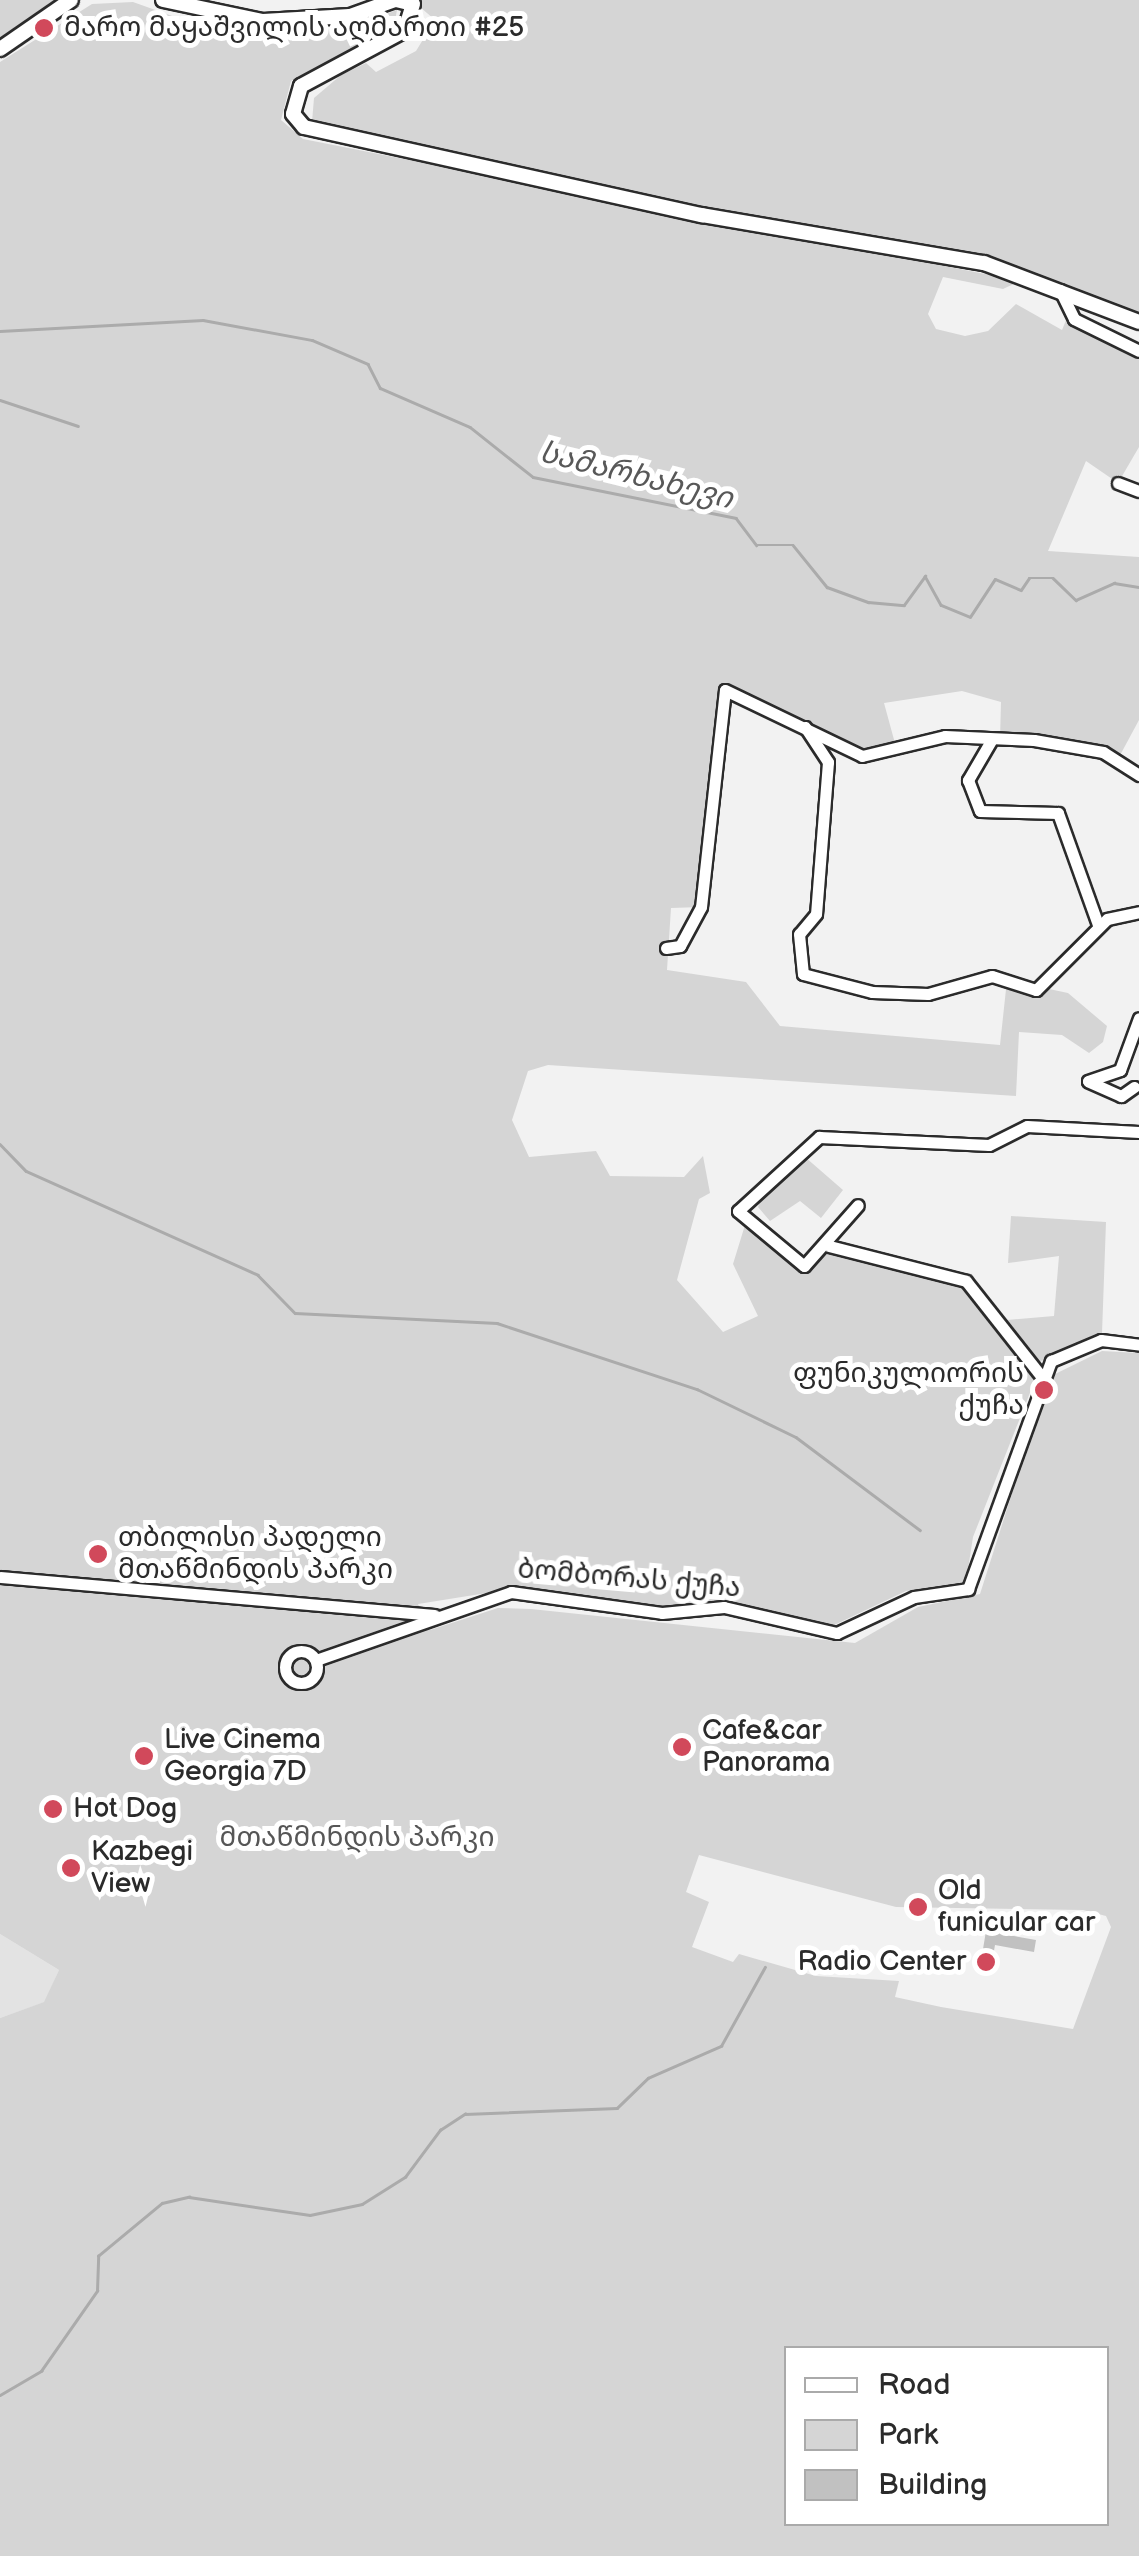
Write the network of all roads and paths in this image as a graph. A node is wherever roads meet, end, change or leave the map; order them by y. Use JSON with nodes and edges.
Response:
{"nodes":[{"id":1,"x":72,"y":0,"type":"edge"},
{"id":2,"x":162,"y":0,"type":"edge"},
{"id":3,"x":396,"y":0,"type":"edge"},
{"id":4,"x":0,"y":48,"type":"edge"},
{"id":5,"x":1060,"y":290,"type":"junction"},
{"id":6,"x":1139,"y":322,"type":"edge"},
{"id":7,"x":1139,"y":351,"type":"edge"},
{"id":8,"x":1118,"y":483,"type":"dead end"},
{"id":9,"x":1139,"y":491,"type":"edge"},
{"id":10,"x":800,"y":720,"type":"junction"},
{"id":11,"x":992,"y":739,"type":"junction"},
{"id":12,"x":1139,"y":775,"type":"edge"},
{"id":13,"x":1139,"y":912,"type":"edge"},
{"id":14,"x":1098,"y":925,"type":"junction"},
{"id":15,"x":666,"y":948,"type":"dead end"},
{"id":16,"x":1139,"y":1018,"type":"edge"},
{"id":17,"x":1134,"y":1087,"type":"dead end"},
{"id":18,"x":1139,"y":1132,"type":"edge"},
{"id":19,"x":858,"y":1205,"type":"dead end"},
{"id":20,"x":829,"y":1246,"type":"junction"},
{"id":21,"x":1139,"y":1345,"type":"edge"},
{"id":22,"x":1041,"y":1376,"type":"junction"},
{"id":23,"x":0,"y":1577,"type":"edge"},
{"id":24,"x":438,"y":1615,"type":"junction"},
{"id":25,"x":316,"y":1660,"type":"dead end"}],
"edges":[{"from":1,"to":4,"type":"main road"},
{"from":2,"to":3,"type":"main road"},
{"from":3,"to":5,"type":"main road"},
{"from":5,"to":6,"type":"main road"},
{"from":5,"to":7,"type":"street"},
{"from":8,"to":9,"type":"street"},
{"from":10,"to":11,"type":"street"},
{"from":10,"to":14,"type":"street"},
{"from":10,"to":15,"type":"street"},
{"from":11,"to":12,"type":"street"},
{"from":11,"to":14,"type":"street"},
{"from":13,"to":14,"type":"street"},
{"from":16,"to":17,"type":"street"},
{"from":18,"to":20,"type":"street"},
{"from":19,"to":20,"type":"street"},
{"from":20,"to":22,"type":"street"},
{"from":21,"to":22,"type":"street"},
{"from":22,"to":24,"type":"street","name":"ბომბორას ქუჩა"},
{"from":23,"to":24,"type":"street","name":"ბომბორას ქუჩა"},
{"from":24,"to":25,"type":"street"}]}
